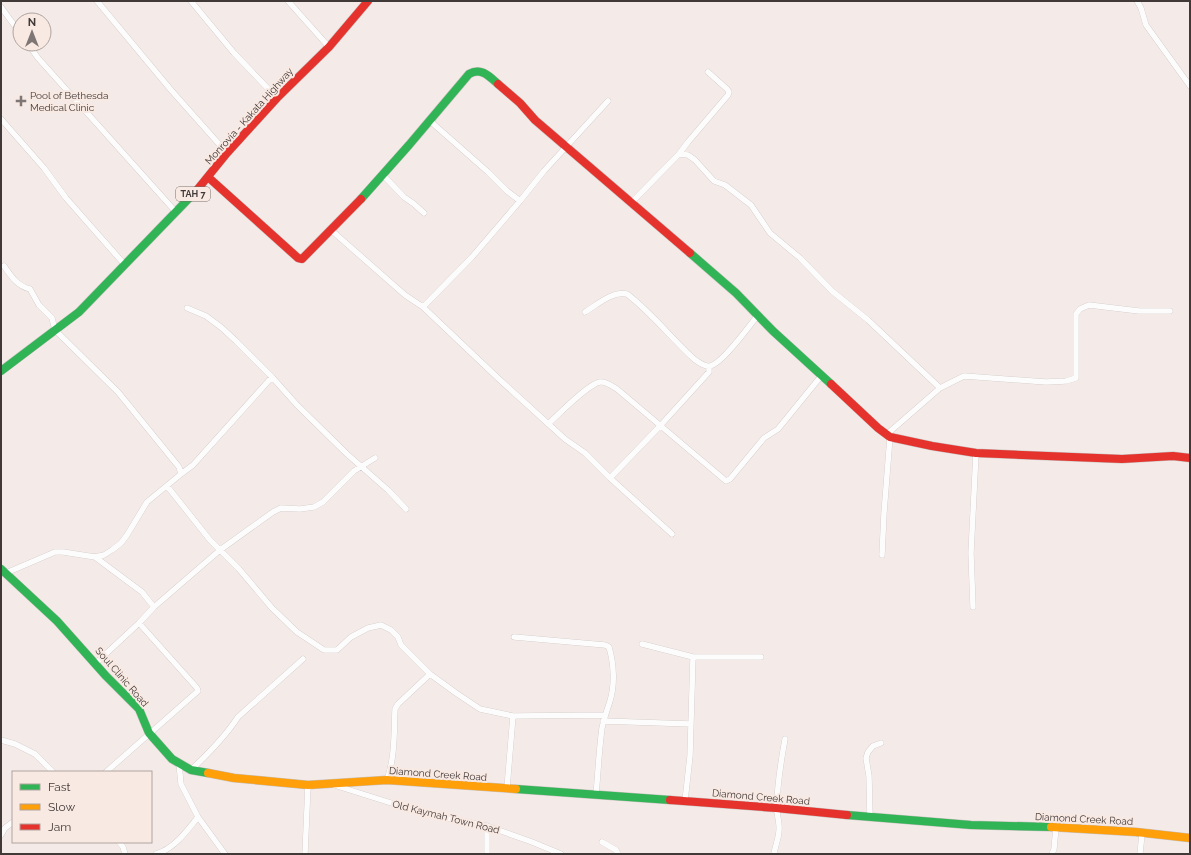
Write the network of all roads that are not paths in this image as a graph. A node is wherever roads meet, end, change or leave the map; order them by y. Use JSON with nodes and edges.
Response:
{"nodes":[{"id":1,"x":97,"y":1,"type":"edge"},
{"id":2,"x":191,"y":1,"type":"edge"},
{"id":3,"x":288,"y":1,"type":"edge"},
{"id":4,"x":368,"y":1,"type":"edge"},
{"id":5,"x":1137,"y":1,"type":"edge"},
{"id":6,"x":1,"y":7,"type":"edge"},
{"id":7,"x":12,"y":22,"type":"edge"},
{"id":8,"x":329,"y":47,"type":"junction"},
{"id":9,"x":34,"y":52,"type":"edge"},
{"id":10,"x":708,"y":72,"type":"dead end"},
{"id":11,"x":1190,"y":86,"type":"edge"},
{"id":12,"x":277,"y":98,"type":"junction"},
{"id":13,"x":608,"y":101,"type":"dead end"},
{"id":14,"x":1,"y":119,"type":"edge"},
{"id":15,"x":430,"y":121,"type":"junction"},
{"id":16,"x":566,"y":146,"type":"junction"},
{"id":17,"x":226,"y":153,"type":"junction"},
{"id":18,"x":679,"y":154,"type":"junction"},
{"id":19,"x":382,"y":174,"type":"junction"},
{"id":20,"x":208,"y":177,"type":"junction"},
{"id":21,"x":520,"y":201,"type":"junction"},
{"id":22,"x":632,"y":202,"type":"junction"},
{"id":23,"x":175,"y":211,"type":"junction"},
{"id":24,"x":424,"y":213,"type":"dead end"},
{"id":25,"x":331,"y":230,"type":"junction"},
{"id":26,"x":124,"y":265,"type":"junction"},
{"id":27,"x":4,"y":266,"type":"dead end"},
{"id":28,"x":423,"y":307,"type":"junction"},
{"id":29,"x":187,"y":308,"type":"dead end"},
{"id":30,"x":1170,"y":311,"type":"dead end"},
{"id":31,"x":585,"y":312,"type":"dead end"},
{"id":32,"x":758,"y":315,"type":"junction"},
{"id":33,"x":55,"y":330,"type":"junction"},
{"id":34,"x":709,"y":367,"type":"junction"},
{"id":35,"x":1,"y":371,"type":"edge"},
{"id":36,"x":822,"y":375,"type":"junction"},
{"id":37,"x":272,"y":377,"type":"junction"},
{"id":38,"x":940,"y":388,"type":"junction"},
{"id":39,"x":548,"y":424,"type":"junction"},
{"id":40,"x":660,"y":426,"type":"junction"},
{"id":41,"x":888,"y":436,"type":"junction"},
{"id":42,"x":976,"y":452,"type":"junction"},
{"id":43,"x":375,"y":458,"type":"dead end"},
{"id":44,"x":1190,"y":458,"type":"edge"},
{"id":45,"x":360,"y":466,"type":"junction"},
{"id":46,"x":181,"y":474,"type":"junction"},
{"id":47,"x":610,"y":478,"type":"junction"},
{"id":48,"x":167,"y":486,"type":"junction"},
{"id":49,"x":406,"y":509,"type":"dead end"},
{"id":50,"x":672,"y":534,"type":"dead end"},
{"id":51,"x":220,"y":550,"type":"junction"},
{"id":52,"x":882,"y":555,"type":"dead end"},
{"id":53,"x":95,"y":557,"type":"junction"},
{"id":54,"x":4,"y":571,"type":"edge"},
{"id":55,"x":154,"y":607,"type":"junction"},
{"id":56,"x":973,"y":607,"type":"dead end"},
{"id":57,"x":139,"y":623,"type":"junction"},
{"id":58,"x":514,"y":637,"type":"dead end"},
{"id":59,"x":642,"y":644,"type":"dead end"},
{"id":60,"x":693,"y":657,"type":"junction"},
{"id":61,"x":761,"y":657,"type":"dead end"},
{"id":62,"x":303,"y":659,"type":"dead end"},
{"id":63,"x":96,"y":663,"type":"junction"},
{"id":64,"x":430,"y":674,"type":"junction"},
{"id":65,"x":513,"y":716,"type":"junction"},
{"id":66,"x":604,"y":718,"type":"junction"},
{"id":67,"x":691,"y":724,"type":"junction"},
{"id":68,"x":149,"y":733,"type":"junction"},
{"id":69,"x":785,"y":738,"type":"dead end"},
{"id":70,"x":1,"y":740,"type":"edge"},
{"id":71,"x":881,"y":743,"type":"dead end"},
{"id":72,"x":179,"y":764,"type":"junction"},
{"id":73,"x":191,"y":770,"type":"junction"},
{"id":74,"x":52,"y":771,"type":"edge"},
{"id":75,"x":107,"y":771,"type":"edge"},
{"id":76,"x":386,"y":780,"type":"junction"},
{"id":77,"x":308,"y":784,"type":"junction"},
{"id":78,"x":330,"y":784,"type":"junction"},
{"id":79,"x":507,"y":788,"type":"junction"},
{"id":80,"x":596,"y":795,"type":"junction"},
{"id":81,"x":685,"y":801,"type":"junction"},
{"id":82,"x":776,"y":808,"type":"junction"},
{"id":83,"x":198,"y":817,"type":"junction"},
{"id":84,"x":870,"y":817,"type":"junction"},
{"id":85,"x":12,"y":822,"type":"edge"},
{"id":86,"x":487,"y":826,"type":"junction"},
{"id":87,"x":1056,"y":827,"type":"junction"},
{"id":88,"x":1142,"y":834,"type":"junction"},
{"id":89,"x":1,"y":835,"type":"edge"},
{"id":90,"x":1190,"y":838,"type":"edge"},
{"id":91,"x":602,"y":842,"type":"dead end"},
{"id":92,"x":119,"y":843,"type":"edge"},
{"id":93,"x":126,"y":854,"type":"edge"},
{"id":94,"x":156,"y":854,"type":"edge"},
{"id":95,"x":225,"y":854,"type":"edge"},
{"id":96,"x":305,"y":854,"type":"edge"},
{"id":97,"x":487,"y":854,"type":"edge"},
{"id":98,"x":561,"y":854,"type":"edge"},
{"id":99,"x":618,"y":854,"type":"edge"},
{"id":100,"x":774,"y":854,"type":"edge"},
{"id":101,"x":1052,"y":854,"type":"edge"},
{"id":102,"x":1140,"y":854,"type":"edge"}],
"edges":[{"from":1,"to":17,"type":"street"},
{"from":2,"to":12,"type":"street"},
{"from":3,"to":8,"type":"street"},
{"from":4,"to":8,"type":"main road","name":"Monrovia - Kakata Highway","number":"TAH 7"},
{"from":5,"to":11,"type":"street"},
{"from":6,"to":7,"type":"street"},
{"from":8,"to":12,"type":"main road","name":"Monrovia - Kakata Highway","number":"TAH 7"},
{"from":9,"to":23,"type":"street"},
{"from":10,"to":18,"type":"street"},
{"from":12,"to":17,"type":"main road","name":"Monrovia - Kakata Highway","number":"TAH 7"},
{"from":13,"to":16,"type":"street"},
{"from":14,"to":26,"type":"street"},
{"from":15,"to":16,"type":"main road"},
{"from":15,"to":19,"type":"main road"},
{"from":15,"to":21,"type":"street"},
{"from":16,"to":21,"type":"street"},
{"from":16,"to":22,"type":"main road"},
{"from":17,"to":20,"type":"main road","name":"Monrovia - Kakata Highway","number":"TAH 7"},
{"from":18,"to":22,"type":"street"},
{"from":18,"to":38,"type":"street"},
{"from":19,"to":24,"type":"street"},
{"from":19,"to":25,"type":"main road"},
{"from":20,"to":23,"type":"main road","name":"Monrovia - Kakata Highway","number":"TAH 7"},
{"from":20,"to":25,"type":"main road"},
{"from":21,"to":28,"type":"street"},
{"from":22,"to":32,"type":"main road"},
{"from":23,"to":26,"type":"main road","name":"Monrovia - Kakata Highway","number":"TAH 7"},
{"from":25,"to":28,"type":"street"},
{"from":26,"to":33,"type":"main road","name":"Monrovia - Kakata Highway","number":"TAH 7"},
{"from":27,"to":33,"type":"street"},
{"from":28,"to":39,"type":"street"},
{"from":29,"to":37,"type":"street"},
{"from":30,"to":38,"type":"street"},
{"from":31,"to":34,"type":"street"},
{"from":32,"to":34,"type":"street"},
{"from":32,"to":36,"type":"main road"},
{"from":33,"to":35,"type":"main road","name":"Monrovia - Kakata Highway","number":"TAH 7"},
{"from":33,"to":46,"type":"street"},
{"from":34,"to":40,"type":"street"},
{"from":36,"to":40,"type":"street"},
{"from":36,"to":41,"type":"main road"},
{"from":37,"to":45,"type":"street"},
{"from":37,"to":46,"type":"street"},
{"from":38,"to":41,"type":"street"},
{"from":39,"to":40,"type":"street"},
{"from":39,"to":47,"type":"street"},
{"from":40,"to":47,"type":"street"},
{"from":41,"to":42,"type":"main road"},
{"from":41,"to":52,"type":"street"},
{"from":42,"to":44,"type":"main road"},
{"from":42,"to":56,"type":"street"},
{"from":43,"to":45,"type":"street"},
{"from":45,"to":49,"type":"street"},
{"from":45,"to":51,"type":"street"},
{"from":46,"to":48,"type":"street"},
{"from":47,"to":50,"type":"street"},
{"from":48,"to":51,"type":"street"},
{"from":48,"to":53,"type":"street"},
{"from":51,"to":55,"type":"street"},
{"from":51,"to":64,"type":"street"},
{"from":53,"to":54,"type":"street"},
{"from":53,"to":55,"type":"street"},
{"from":54,"to":63,"type":"main road","name":"Soul Clinic Road"},
{"from":55,"to":57,"type":"street"},
{"from":57,"to":63,"type":"street"},
{"from":57,"to":68,"type":"street"},
{"from":58,"to":66,"type":"street"},
{"from":59,"to":60,"type":"street"},
{"from":60,"to":61,"type":"street"},
{"from":60,"to":67,"type":"street"},
{"from":62,"to":73,"type":"street"},
{"from":63,"to":68,"type":"main road","name":"Soul Clinic Road"},
{"from":64,"to":65,"type":"street"},
{"from":64,"to":76,"type":"street"},
{"from":65,"to":66,"type":"street"},
{"from":65,"to":79,"type":"street"},
{"from":66,"to":67,"type":"street"},
{"from":66,"to":80,"type":"street"},
{"from":67,"to":81,"type":"street"},
{"from":68,"to":72,"type":"main road","name":"Soul Clinic Road"},
{"from":68,"to":75,"type":"street"},
{"from":69,"to":82,"type":"street"},
{"from":70,"to":74,"type":"street"},
{"from":71,"to":84,"type":"street"},
{"from":72,"to":73,"type":"main road","name":"Soul Clinic Road"},
{"from":72,"to":83,"type":"street"},
{"from":73,"to":77,"type":"main road","name":"Soul Clinic Road"},
{"from":76,"to":78,"type":"main road","name":"Diamond Creek Road"},
{"from":76,"to":79,"type":"main road","name":"Diamond Creek Road"},
{"from":77,"to":78,"type":"main road","name":"Soul Clinic Road"},
{"from":77,"to":96,"type":"street"},
{"from":78,"to":86,"type":"street","name":"Old Kaymah Town Road"},
{"from":79,"to":80,"type":"main road","name":"Diamond Creek Road"},
{"from":80,"to":81,"type":"main road","name":"Diamond Creek Road"},
{"from":81,"to":82,"type":"main road","name":"Diamond Creek Road"},
{"from":82,"to":84,"type":"main road","name":"Diamond Creek Road"},
{"from":82,"to":100,"type":"street"},
{"from":83,"to":94,"type":"street"},
{"from":83,"to":95,"type":"street"},
{"from":84,"to":87,"type":"main road","name":"Diamond Creek Road"},
{"from":85,"to":89,"type":"street"},
{"from":86,"to":97,"type":"street"},
{"from":86,"to":98,"type":"street","name":"Old Kaymah Town Road"},
{"from":87,"to":88,"type":"main road","name":"Diamond Creek Road"},
{"from":87,"to":101,"type":"street"},
{"from":88,"to":90,"type":"main road","name":"Diamond Creek Road"},
{"from":88,"to":102,"type":"street"},
{"from":91,"to":99,"type":"street"},
{"from":92,"to":93,"type":"street"}]}
